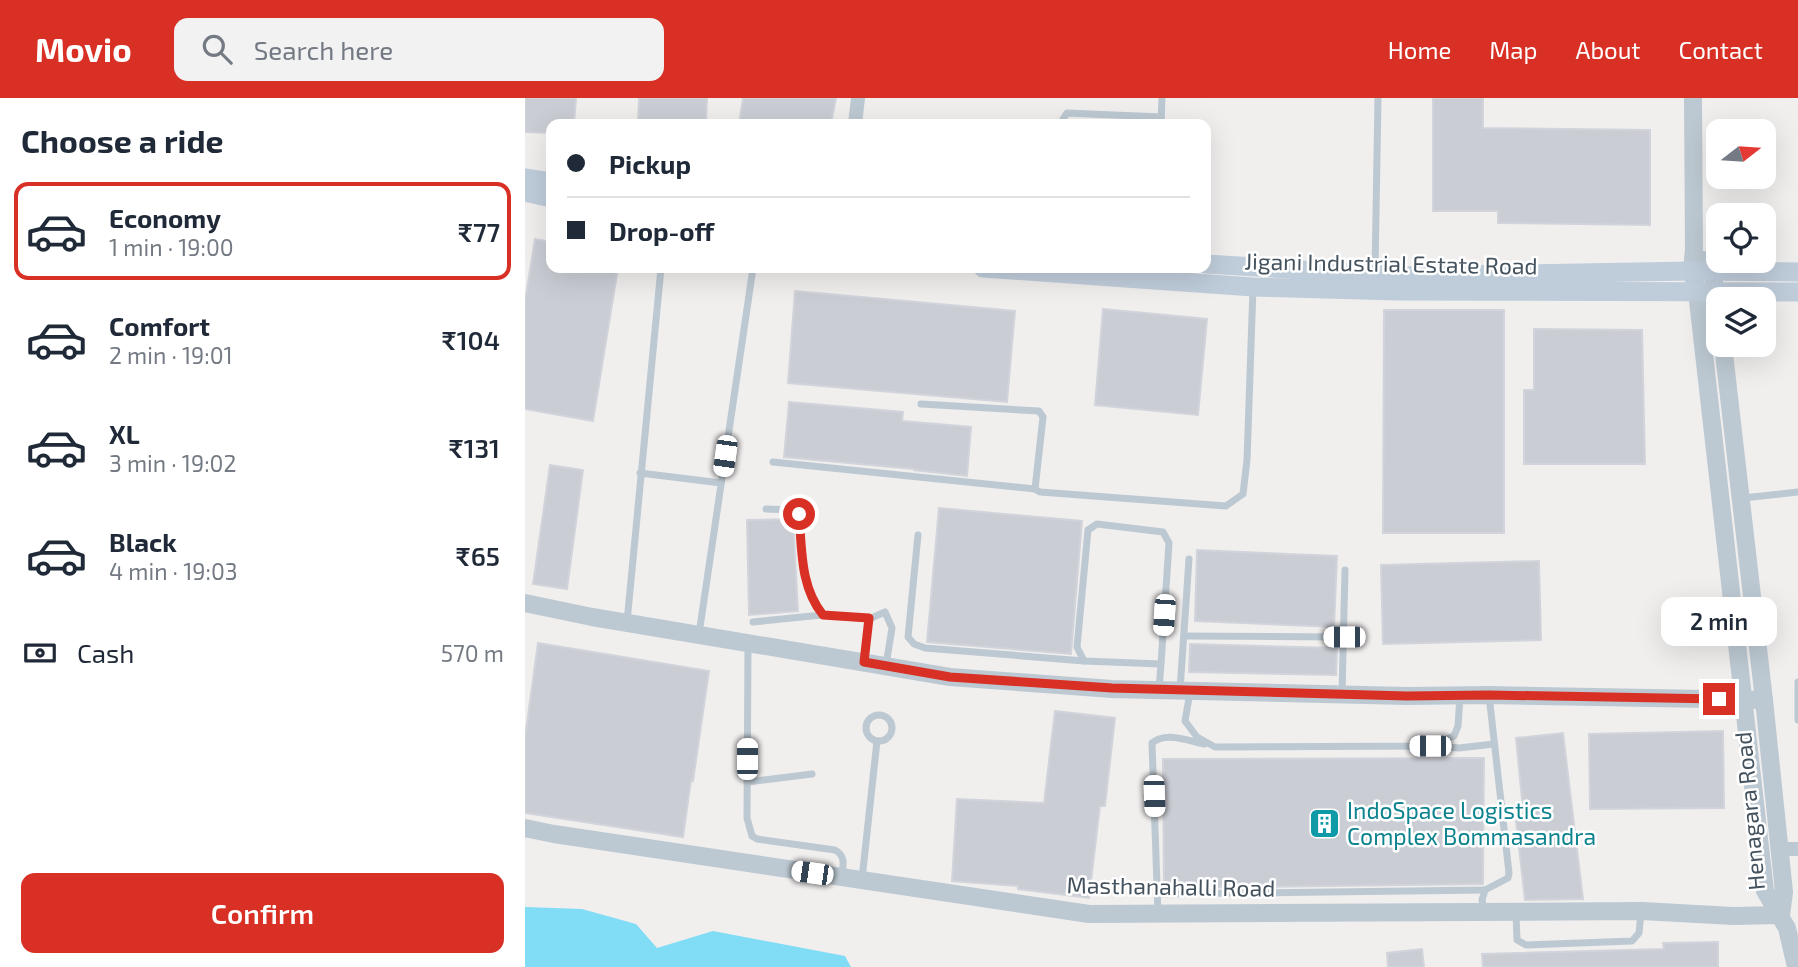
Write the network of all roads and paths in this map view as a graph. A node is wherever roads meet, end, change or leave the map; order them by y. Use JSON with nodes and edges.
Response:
{"nodes":[{"id":1,"x":858,"y":98,"type":"edge"},
{"id":2,"x":1163,"y":98,"type":"edge"},
{"id":3,"x":1378,"y":98,"type":"edge"},
{"id":4,"x":1693,"y":98,"type":"edge"},
{"id":5,"x":856,"y":119,"type":"edge"},
{"id":6,"x":1063,"y":119,"type":"edge"},
{"id":7,"x":1148,"y":119,"type":"edge"},
{"id":8,"x":1161,"y":119,"type":"edge"},
{"id":9,"x":525,"y":178,"type":"edge"},
{"id":10,"x":546,"y":181,"type":"edge"},
{"id":11,"x":525,"y":192,"type":"edge"},
{"id":12,"x":546,"y":197,"type":"edge"},
{"id":13,"x":1694,"y":249,"type":"junction"},
{"id":14,"x":1211,"y":264,"type":"edge"},
{"id":15,"x":1706,"y":264,"type":"edge"},
{"id":16,"x":1692,"y":271,"type":"junction"},
{"id":17,"x":1706,"y":272,"type":"edge"},
{"id":18,"x":1776,"y":272,"type":"edge"},
{"id":19,"x":1798,"y":272,"type":"edge"},
{"id":20,"x":661,"y":273,"type":"edge"},
{"id":21,"x":752,"y":273,"type":"edge"},
{"id":22,"x":1050,"y":273,"type":"edge"},
{"id":23,"x":1374,"y":275,"type":"junction"},
{"id":24,"x":1253,"y":288,"type":"junction"},
{"id":25,"x":1706,"y":291,"type":"edge"},
{"id":26,"x":1798,"y":292,"type":"edge"},
{"id":27,"x":1776,"y":294,"type":"edge"},
{"id":28,"x":1706,"y":298,"type":"edge"},
{"id":29,"x":1716,"y":357,"type":"edge"},
{"id":30,"x":1724,"y":357,"type":"edge"},
{"id":31,"x":921,"y":404,"type":"dead end"},
{"id":32,"x":773,"y":462,"type":"dead end"},
{"id":33,"x":641,"y":472,"type":"junction"},
{"id":34,"x":721,"y":483,"type":"junction"},
{"id":35,"x":1035,"y":489,"type":"junction"},
{"id":36,"x":1798,"y":492,"type":"edge"},
{"id":37,"x":1741,"y":498,"type":"junction"},
{"id":38,"x":766,"y":509,"type":"dead end"},
{"id":39,"x":918,"y":535,"type":"dead end"},
{"id":40,"x":1189,"y":559,"type":"dead end"},
{"id":41,"x":1345,"y":570,"type":"dead end"},
{"id":42,"x":525,"y":603,"type":"edge"},
{"id":43,"x":823,"y":615,"type":"junction"},
{"id":44,"x":869,"y":618,"type":"junction"},
{"id":45,"x":753,"y":622,"type":"dead end"},
{"id":46,"x":627,"y":623,"type":"junction"},
{"id":47,"x":699,"y":635,"type":"junction"},
{"id":48,"x":1184,"y":636,"type":"junction"},
{"id":49,"x":1344,"y":637,"type":"junction"},
{"id":50,"x":748,"y":643,"type":"junction"},
{"id":51,"x":1084,"y":661,"type":"junction"},
{"id":52,"x":864,"y":662,"type":"junction"},
{"id":53,"x":1161,"y":664,"type":"junction"},
{"id":54,"x":886,"y":666,"type":"junction"},
{"id":55,"x":1798,"y":682,"type":"edge"},
{"id":56,"x":1159,"y":690,"type":"junction"},
{"id":57,"x":1185,"y":690,"type":"junction"},
{"id":58,"x":1342,"y":694,"type":"junction"},
{"id":59,"x":1460,"y":695,"type":"junction"},
{"id":60,"x":1489,"y":695,"type":"junction"},
{"id":61,"x":1745,"y":699,"type":"junction"},
{"id":62,"x":1764,"y":700,"type":"junction"},
{"id":63,"x":1798,"y":720,"type":"edge"},
{"id":64,"x":877,"y":741,"type":"dead end"},
{"id":65,"x":1494,"y":744,"type":"junction"},
{"id":66,"x":1430,"y":746,"type":"junction"},
{"id":67,"x":1215,"y":747,"type":"junction"},
{"id":68,"x":812,"y":774,"type":"dead end"},
{"id":69,"x":747,"y":782,"type":"junction"},
{"id":70,"x":525,"y":828,"type":"edge"},
{"id":71,"x":1777,"y":849,"type":"junction"},
{"id":72,"x":1798,"y":849,"type":"edge"},
{"id":73,"x":842,"y":877,"type":"junction"},
{"id":74,"x":862,"y":880,"type":"junction"},
{"id":75,"x":1485,"y":890,"type":"junction"},
{"id":76,"x":1158,"y":894,"type":"junction"},
{"id":77,"x":1196,"y":894,"type":"junction"},
{"id":78,"x":1641,"y":911,"type":"junction"},
{"id":79,"x":1516,"y":912,"type":"junction"},
{"id":80,"x":1484,"y":913,"type":"junction"},
{"id":81,"x":1159,"y":914,"type":"junction"},
{"id":82,"x":1195,"y":914,"type":"junction"},
{"id":83,"x":1781,"y":915,"type":"junction"},
{"id":84,"x":1796,"y":967,"type":"edge"}],
"edges":[{"from":1,"to":5,"type":"street"},
{"from":2,"to":8,"type":"lane"},
{"from":3,"to":23,"type":"lane"},
{"from":4,"to":13,"type":"street","name":"Henagara Road"},
{"from":6,"to":7,"type":"lane"},
{"from":9,"to":10,"type":"main road"},
{"from":11,"to":12,"type":"main road"},
{"from":13,"to":15,"type":"street"},
{"from":13,"to":16,"type":"street","name":"Henagara Road"},
{"from":14,"to":23,"type":"main road","name":"Jigani Industrial Estate Road"},
{"from":16,"to":17,"type":"main road","name":"Jigani Industrial Estate Road"},
{"from":16,"to":23,"type":"main road","name":"Jigani Industrial Estate Road"},
{"from":16,"to":25,"type":"street","name":"Henagara Road"},
{"from":18,"to":19,"type":"main road","name":"Jigani Industrial Estate Road"},
{"from":20,"to":33,"type":"lane"},
{"from":21,"to":34,"type":"lane"},
{"from":22,"to":24,"type":"main road","name":"Jigani Industrial Estate Road"},
{"from":24,"to":28,"type":"main road","name":"Jigani Industrial Estate Road"},
{"from":24,"to":35,"type":"lane"},
{"from":26,"to":27,"type":"main road","name":"Jigani Industrial Estate Road"},
{"from":29,"to":61,"type":"street","name":"Henagara Road"},
{"from":30,"to":37,"type":"street","name":"Henagara Road"},
{"from":31,"to":35,"type":"lane"},
{"from":32,"to":35,"type":"lane"},
{"from":33,"to":34,"type":"lane"},
{"from":33,"to":46,"type":"lane"},
{"from":34,"to":47,"type":"lane"},
{"from":36,"to":37,"type":"lane"},
{"from":37,"to":62,"type":"street","name":"Henagara Road"},
{"from":38,"to":43,"type":"lane"},
{"from":39,"to":51,"type":"lane"},
{"from":40,"to":48,"type":"lane"},
{"from":41,"to":49,"type":"lane"},
{"from":42,"to":46,"type":"street"},
{"from":43,"to":44,"type":"lane"},
{"from":43,"to":45,"type":"lane"},
{"from":44,"to":52,"type":"lane"},
{"from":44,"to":54,"type":"lane"},
{"from":46,"to":47,"type":"street"},
{"from":47,"to":50,"type":"street"},
{"from":48,"to":49,"type":"lane"},
{"from":48,"to":57,"type":"lane"},
{"from":49,"to":58,"type":"lane"},
{"from":50,"to":52,"type":"street"},
{"from":50,"to":69,"type":"lane"},
{"from":51,"to":53,"type":"lane"},
{"from":51,"to":53,"type":"lane"},
{"from":52,"to":54,"type":"street"},
{"from":53,"to":56,"type":"lane"},
{"from":54,"to":56,"type":"street"},
{"from":55,"to":63,"type":"lane"},
{"from":56,"to":57,"type":"street"},
{"from":57,"to":58,"type":"street"},
{"from":57,"to":67,"type":"lane"},
{"from":58,"to":59,"type":"street"},
{"from":59,"to":60,"type":"street"},
{"from":59,"to":66,"type":"lane"},
{"from":60,"to":61,"type":"street"},
{"from":60,"to":65,"type":"lane"},
{"from":61,"to":62,"type":"street"},
{"from":61,"to":83,"type":"street","name":"Henagara Road"},
{"from":62,"to":71,"type":"street","name":"Henagara Road"},
{"from":64,"to":74,"type":"lane"},
{"from":65,"to":66,"type":"lane"},
{"from":65,"to":75,"type":"lane"},
{"from":66,"to":67,"type":"lane"},
{"from":67,"to":76,"type":"lane"},
{"from":68,"to":69,"type":"lane"},
{"from":69,"to":73,"type":"lane"},
{"from":70,"to":73,"type":"street","name":"Masthanahalli Road"},
{"from":71,"to":72,"type":"street"},
{"from":71,"to":83,"type":"street","name":"Henagara Road"},
{"from":73,"to":74,"type":"street","name":"Masthanahalli Road"},
{"from":74,"to":81,"type":"street","name":"Masthanahalli Road"},
{"from":75,"to":77,"type":"lane"},
{"from":75,"to":80,"type":"lane"},
{"from":76,"to":77,"type":"lane"},
{"from":76,"to":81,"type":"lane"},
{"from":77,"to":82,"type":"lane"},
{"from":78,"to":79,"type":"street","name":"Masthanahalli Road"},
{"from":78,"to":79,"type":"lane"},
{"from":78,"to":83,"type":"street","name":"Masthanahalli Road"},
{"from":79,"to":80,"type":"street","name":"Masthanahalli Road"},
{"from":80,"to":82,"type":"street","name":"Masthanahalli Road"},
{"from":81,"to":82,"type":"street","name":"Masthanahalli Road"},
{"from":83,"to":84,"type":"street"}]}
